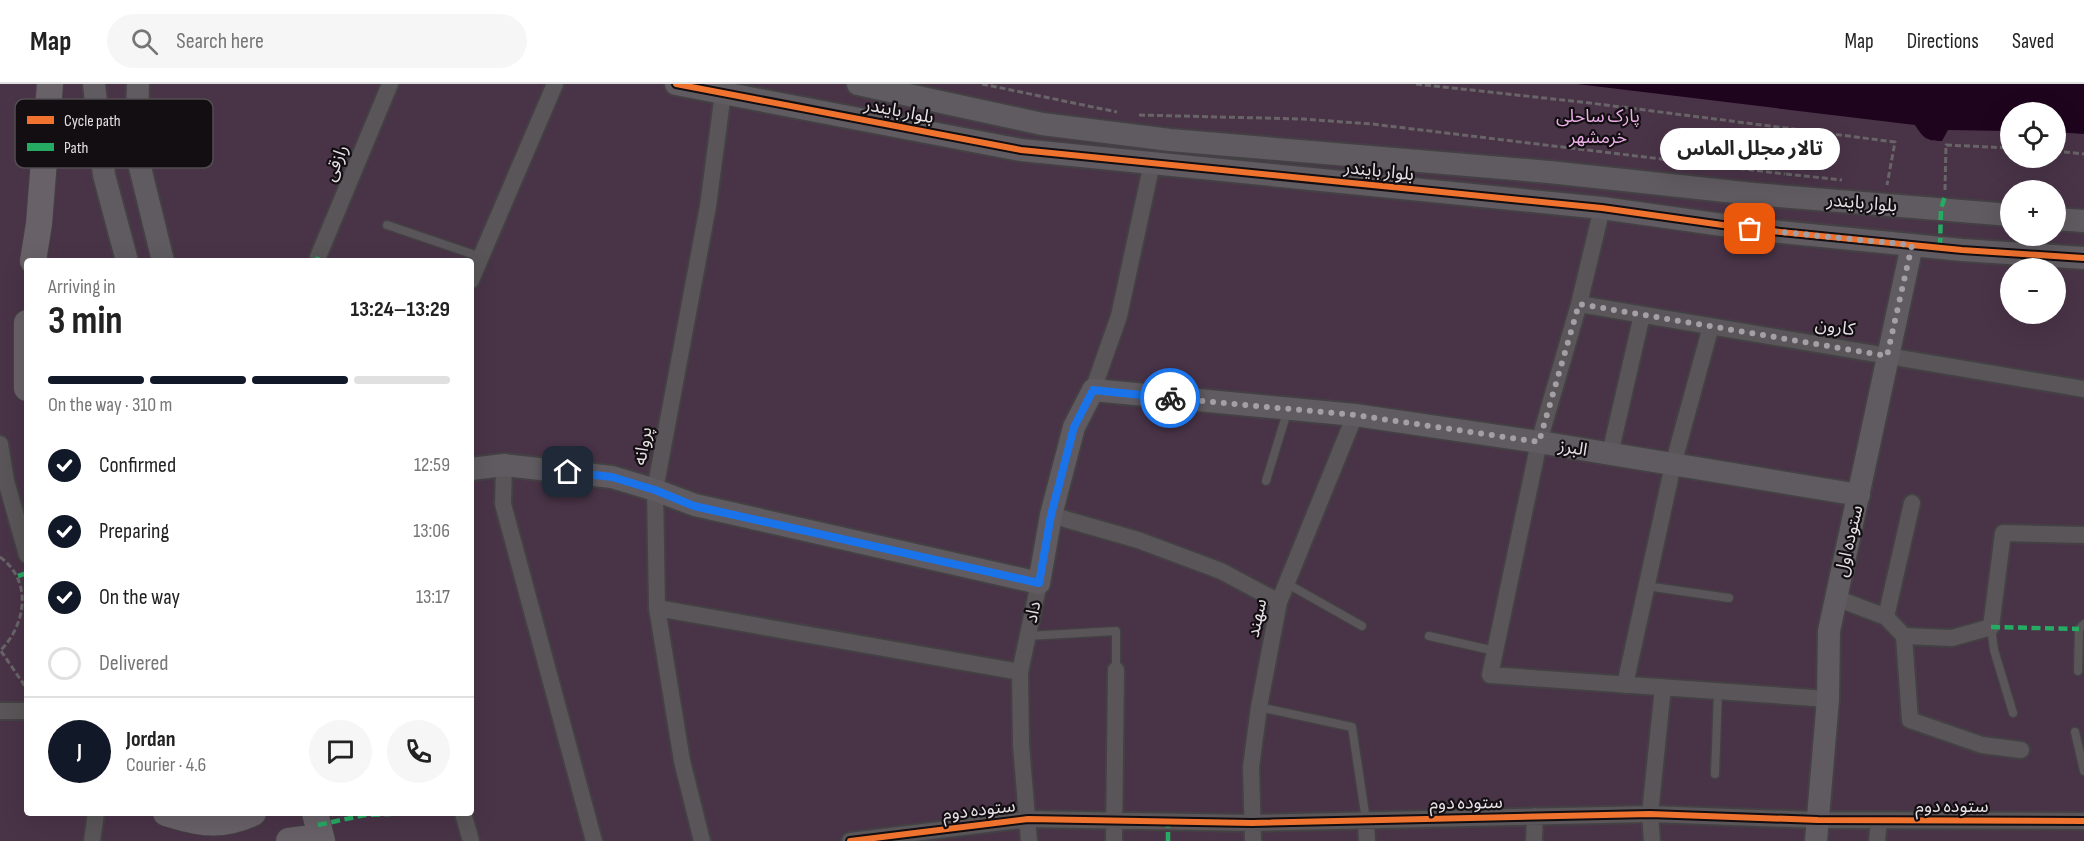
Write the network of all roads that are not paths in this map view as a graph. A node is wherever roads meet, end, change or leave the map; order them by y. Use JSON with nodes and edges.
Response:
{"nodes":[{"id":1,"x":50,"y":84,"type":"edge"},
{"id":2,"x":94,"y":84,"type":"edge"},
{"id":3,"x":138,"y":84,"type":"edge"},
{"id":4,"x":390,"y":84,"type":"edge"},
{"id":5,"x":555,"y":84,"type":"edge"},
{"id":6,"x":676,"y":84,"type":"edge"},
{"id":7,"x":858,"y":84,"type":"edge"},
{"id":8,"x":723,"y":93,"type":"junction"},
{"id":9,"x":49,"y":99,"type":"edge"},
{"id":10,"x":96,"y":99,"type":"edge"},
{"id":11,"x":138,"y":99,"type":"edge"},
{"id":12,"x":1152,"y":163,"type":"junction"},
{"id":13,"x":43,"y":168,"type":"edge"},
{"id":14,"x":103,"y":168,"type":"edge"},
{"id":15,"x":140,"y":168,"type":"edge"},
{"id":16,"x":1549,"y":172,"type":"junction"},
{"id":17,"x":1547,"y":203,"type":"junction"},
{"id":18,"x":1602,"y":208,"type":"junction"},
{"id":19,"x":2000,"y":214,"type":"edge"},
{"id":20,"x":2066,"y":220,"type":"edge"},
{"id":21,"x":2084,"y":221,"type":"edge"},
{"id":22,"x":387,"y":225,"type":"dead end"},
{"id":23,"x":1912,"y":245,"type":"junction"},
{"id":24,"x":318,"y":257,"type":"dead end"},
{"id":25,"x":481,"y":257,"type":"junction"},
{"id":26,"x":33,"y":258,"type":"edge"},
{"id":27,"x":126,"y":258,"type":"edge"},
{"id":28,"x":162,"y":258,"type":"edge"},
{"id":29,"x":2084,"y":258,"type":"edge"},
{"id":30,"x":474,"y":273,"type":"edge"},
{"id":31,"x":1579,"y":304,"type":"junction"},
{"id":32,"x":1642,"y":315,"type":"junction"},
{"id":33,"x":1711,"y":327,"type":"junction"},
{"id":34,"x":1887,"y":356,"type":"junction"},
{"id":35,"x":2084,"y":389,"type":"edge"},
{"id":36,"x":1100,"y":391,"type":"junction"},
{"id":37,"x":1288,"y":409,"type":"junction"},
{"id":38,"x":1355,"y":415,"type":"junction"},
{"id":39,"x":1539,"y":442,"type":"junction"},
{"id":40,"x":0,"y":444,"type":"edge"},
{"id":41,"x":1610,"y":454,"type":"junction"},
{"id":42,"x":504,"y":465,"type":"junction"},
{"id":43,"x":1673,"y":465,"type":"junction"},
{"id":44,"x":474,"y":469,"type":"edge"},
{"id":45,"x":1266,"y":481,"type":"dead end"},
{"id":46,"x":655,"y":490,"type":"junction"},
{"id":47,"x":1859,"y":495,"type":"junction"},
{"id":48,"x":1912,"y":503,"type":"dead end"},
{"id":49,"x":1051,"y":515,"type":"junction"},
{"id":50,"x":2084,"y":535,"type":"edge"},
{"id":51,"x":24,"y":544,"type":"edge"},
{"id":52,"x":1039,"y":583,"type":"junction"},
{"id":53,"x":1286,"y":583,"type":"junction"},
{"id":54,"x":1646,"y":586,"type":"junction"},
{"id":55,"x":1729,"y":598,"type":"dead end"},
{"id":56,"x":1836,"y":598,"type":"junction"},
{"id":57,"x":1279,"y":602,"type":"junction"},
{"id":58,"x":657,"y":608,"type":"junction"},
{"id":59,"x":1886,"y":617,"type":"junction"},
{"id":60,"x":2084,"y":624,"type":"edge"},
{"id":61,"x":1362,"y":626,"type":"dead end"},
{"id":62,"x":1991,"y":627,"type":"junction"},
{"id":63,"x":1028,"y":636,"type":"junction"},
{"id":64,"x":1429,"y":636,"type":"dead end"},
{"id":65,"x":1904,"y":636,"type":"junction"},
{"id":66,"x":1495,"y":651,"type":"junction"},
{"id":67,"x":1116,"y":670,"type":"joint"},
{"id":68,"x":2078,"y":671,"type":"dead end"},
{"id":69,"x":1020,"y":672,"type":"junction"},
{"id":70,"x":1625,"y":685,"type":"junction"},
{"id":71,"x":1663,"y":687,"type":"junction"},
{"id":72,"x":1718,"y":691,"type":"junction"},
{"id":73,"x":1828,"y":699,"type":"junction"},
{"id":74,"x":1259,"y":707,"type":"junction"},
{"id":75,"x":0,"y":711,"type":"edge"},
{"id":76,"x":24,"y":711,"type":"edge"},
{"id":77,"x":2013,"y":713,"type":"dead end"},
{"id":78,"x":2075,"y":732,"type":"dead end"},
{"id":79,"x":2021,"y":750,"type":"dead end"},
{"id":80,"x":2084,"y":771,"type":"edge"},
{"id":81,"x":1715,"y":774,"type":"dead end"},
{"id":82,"x":1650,"y":814,"type":"junction"},
{"id":83,"x":96,"y":816,"type":"edge"},
{"id":84,"x":170,"y":816,"type":"edge"},
{"id":85,"x":175,"y":816,"type":"edge"},
{"id":86,"x":245,"y":816,"type":"edge"},
{"id":87,"x":316,"y":816,"type":"edge"},
{"id":88,"x":464,"y":816,"type":"edge"},
{"id":89,"x":1535,"y":816,"type":"junction"},
{"id":90,"x":1028,"y":819,"type":"junction"},
{"id":91,"x":1114,"y":819,"type":"junction"},
{"id":92,"x":1366,"y":820,"type":"junction"},
{"id":93,"x":1879,"y":820,"type":"junction"},
{"id":94,"x":2084,"y":821,"type":"edge"},
{"id":95,"x":1252,"y":823,"type":"junction"},
{"id":96,"x":1817,"y":831,"type":"edge"},
{"id":97,"x":92,"y":841,"type":"edge"},
{"id":98,"x":209,"y":841,"type":"edge"},
{"id":99,"x":289,"y":841,"type":"edge"},
{"id":100,"x":317,"y":841,"type":"edge"},
{"id":101,"x":322,"y":841,"type":"edge"},
{"id":102,"x":471,"y":841,"type":"edge"},
{"id":103,"x":594,"y":841,"type":"edge"},
{"id":104,"x":702,"y":841,"type":"edge"},
{"id":105,"x":850,"y":841,"type":"edge"},
{"id":106,"x":1029,"y":841,"type":"edge"},
{"id":107,"x":1114,"y":841,"type":"edge"},
{"id":108,"x":1253,"y":841,"type":"edge"},
{"id":109,"x":1367,"y":841,"type":"edge"},
{"id":110,"x":1534,"y":841,"type":"edge"},
{"id":111,"x":1652,"y":841,"type":"edge"},
{"id":112,"x":1876,"y":841,"type":"edge"}],
"edges":[{"from":1,"to":9,"type":"main road"},
{"from":2,"to":10,"type":"street"},
{"from":3,"to":11,"type":"street"},
{"from":4,"to":24,"type":"street","name":"رازقی"},
{"from":5,"to":25,"type":"street"},
{"from":6,"to":8,"type":"street","name":"بلوار بایندر"},
{"from":7,"to":16,"type":"street","name":"بلوار بایندر"},
{"from":8,"to":12,"type":"street","name":"بلوار بایندر"},
{"from":8,"to":46,"type":"street","name":"پروانه"},
{"from":12,"to":17,"type":"street","name":"بلوار بایندر"},
{"from":12,"to":36,"type":"street","name":"داد"},
{"from":13,"to":26,"type":"main road"},
{"from":14,"to":27,"type":"street"},
{"from":15,"to":28,"type":"street"},
{"from":16,"to":17,"type":"street"},
{"from":16,"to":19,"type":"street","name":"بلوار بایندر"},
{"from":17,"to":18,"type":"street","name":"بلوار بایندر"},
{"from":18,"to":23,"type":"street","name":"بلوار بایندر"},
{"from":18,"to":31,"type":"street"},
{"from":20,"to":21,"type":"street"},
{"from":22,"to":25,"type":"lane"},
{"from":23,"to":29,"type":"street","name":"بلوار بایندر"},
{"from":23,"to":34,"type":"street","name":"ستوده اول"},
{"from":25,"to":30,"type":"street"},
{"from":31,"to":32,"type":"street","name":"کارون"},
{"from":31,"to":39,"type":"street"},
{"from":32,"to":33,"type":"street","name":"کارون"},
{"from":32,"to":41,"type":"street"},
{"from":33,"to":34,"type":"street","name":"کارون"},
{"from":33,"to":43,"type":"street"},
{"from":34,"to":35,"type":"street","name":"کارون"},
{"from":34,"to":47,"type":"street","name":"ستوده اول"},
{"from":36,"to":37,"type":"street","name":"البرز"},
{"from":36,"to":49,"type":"street","name":"داد"},
{"from":37,"to":38,"type":"street","name":"البرز"},
{"from":37,"to":45,"type":"lane"},
{"from":38,"to":39,"type":"street","name":"البرز"},
{"from":38,"to":53,"type":"street","name":"سهند"},
{"from":39,"to":41,"type":"street","name":"البرز"},
{"from":39,"to":66,"type":"street"},
{"from":40,"to":51,"type":"street"},
{"from":41,"to":43,"type":"street","name":"البرز"},
{"from":42,"to":44,"type":"street"},
{"from":42,"to":46,"type":"street"},
{"from":42,"to":103,"type":"street"},
{"from":43,"to":47,"type":"street","name":"البرز"},
{"from":43,"to":54,"type":"street"},
{"from":46,"to":52,"type":"street"},
{"from":46,"to":58,"type":"street","name":"پروانه"},
{"from":47,"to":56,"type":"street","name":"ستوده اول"},
{"from":48,"to":59,"type":"street"},
{"from":49,"to":52,"type":"street","name":"داد"},
{"from":49,"to":57,"type":"street"},
{"from":50,"to":62,"type":"street"},
{"from":52,"to":63,"type":"street","name":"داد"},
{"from":53,"to":57,"type":"street","name":"سهند"},
{"from":53,"to":61,"type":"lane"},
{"from":54,"to":55,"type":"lane"},
{"from":54,"to":70,"type":"street"},
{"from":56,"to":59,"type":"street"},
{"from":56,"to":73,"type":"street","name":"ستوده اول"},
{"from":57,"to":74,"type":"street","name":"سهند"},
{"from":58,"to":69,"type":"street"},
{"from":58,"to":104,"type":"street","name":"پروانه"},
{"from":59,"to":65,"type":"street"},
{"from":60,"to":68,"type":"lane"},
{"from":62,"to":65,"type":"street"},
{"from":62,"to":77,"type":"lane"},
{"from":63,"to":67,"type":"lane"},
{"from":63,"to":69,"type":"street","name":"داد"},
{"from":64,"to":66,"type":"lane"},
{"from":65,"to":79,"type":"street"},
{"from":66,"to":70,"type":"street"},
{"from":67,"to":91,"type":"street"},
{"from":69,"to":90,"type":"street","name":"داد"},
{"from":70,"to":71,"type":"street"},
{"from":71,"to":72,"type":"street"},
{"from":71,"to":82,"type":"street"},
{"from":72,"to":73,"type":"street"},
{"from":72,"to":81,"type":"lane"},
{"from":73,"to":96,"type":"street","name":"ستوده اول"},
{"from":74,"to":92,"type":"lane"},
{"from":74,"to":95,"type":"street","name":"سهند"},
{"from":75,"to":76,"type":"street"},
{"from":78,"to":80,"type":"lane"},
{"from":82,"to":89,"type":"street","name":"ستوده دوم"},
{"from":82,"to":96,"type":"street","name":"ستوده دوم"},
{"from":82,"to":111,"type":"street"},
{"from":83,"to":97,"type":"street"},
{"from":84,"to":98,"type":"main road"},
{"from":85,"to":86,"type":"main road"},
{"from":87,"to":101,"type":"main road"},
{"from":88,"to":102,"type":"street"},
{"from":89,"to":92,"type":"street","name":"ستوده دوم"},
{"from":89,"to":110,"type":"street"},
{"from":90,"to":91,"type":"street","name":"ستوده دوم"},
{"from":90,"to":105,"type":"street","name":"ستوده دوم"},
{"from":90,"to":106,"type":"street","name":"داد"},
{"from":91,"to":95,"type":"street","name":"ستوده دوم"},
{"from":91,"to":107,"type":"street"},
{"from":92,"to":95,"type":"street","name":"ستوده دوم"},
{"from":92,"to":109,"type":"street"},
{"from":93,"to":94,"type":"street","name":"ستوده دوم"},
{"from":93,"to":96,"type":"street","name":"ستوده دوم"},
{"from":93,"to":112,"type":"street"},
{"from":95,"to":108,"type":"street","name":"سهند"},
{"from":99,"to":100,"type":"main road"}]}
